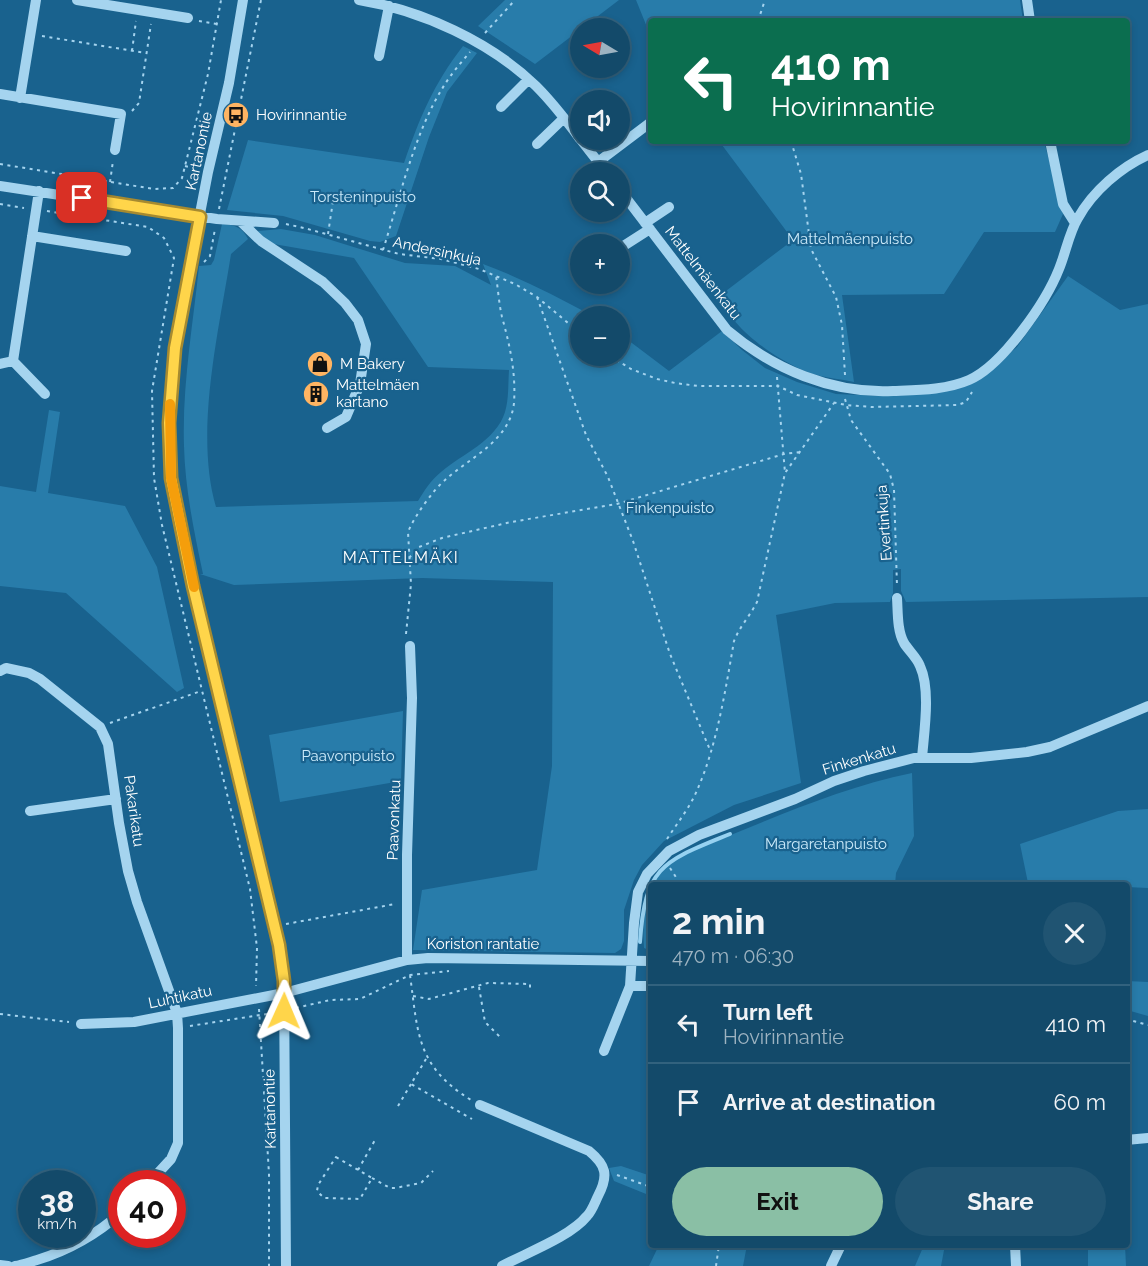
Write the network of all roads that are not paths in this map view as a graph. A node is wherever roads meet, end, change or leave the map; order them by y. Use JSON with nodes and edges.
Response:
{"nodes":[{"id":1,"x":36,"y":0,"type":"edge"},
{"id":2,"x":77,"y":0,"type":"edge"},
{"id":3,"x":243,"y":0,"type":"edge"},
{"id":4,"x":359,"y":0,"type":"edge"},
{"id":5,"x":1027,"y":0,"type":"edge"},
{"id":6,"x":378,"y":1,"type":"edge"},
{"id":7,"x":390,"y":6,"type":"junction"},
{"id":8,"x":188,"y":18,"type":"road end"},
{"id":9,"x":1030,"y":18,"type":"edge"},
{"id":10,"x":379,"y":56,"type":"dead end"},
{"id":11,"x":528,"y":80,"type":"junction"},
{"id":12,"x":0,"y":94,"type":"edge"},
{"id":13,"x":20,"y":98,"type":"junction"},
{"id":14,"x":501,"y":107,"type":"dead end"},
{"id":15,"x":564,"y":118,"type":"junction"},
{"id":16,"x":648,"y":124,"type":"edge"},
{"id":17,"x":570,"y":125,"type":"edge"},
{"id":18,"x":537,"y":144,"type":"dead end"},
{"id":19,"x":1051,"y":144,"type":"edge"},
{"id":20,"x":115,"y":150,"type":"road end"},
{"id":21,"x":589,"y":150,"type":"edge"},
{"id":22,"x":1148,"y":155,"type":"edge"},
{"id":23,"x":598,"y":162,"type":"joint"},
{"id":24,"x":0,"y":186,"type":"edge"},
{"id":25,"x":39,"y":191,"type":"junction"},
{"id":26,"x":630,"y":203,"type":"edge"},
{"id":27,"x":669,"y":207,"type":"dead end"},
{"id":28,"x":200,"y":217,"type":"junction"},
{"id":29,"x":240,"y":221,"type":"junction"},
{"id":30,"x":274,"y":223,"type":"road end"},
{"id":31,"x":1075,"y":223,"type":"junction"},
{"id":32,"x":647,"y":226,"type":"junction"},
{"id":33,"x":32,"y":236,"type":"junction"},
{"id":34,"x":630,"y":241,"type":"edge"},
{"id":35,"x":126,"y":251,"type":"dead end"},
{"id":36,"x":13,"y":361,"type":"junction"},
{"id":37,"x":0,"y":364,"type":"edge"},
{"id":38,"x":45,"y":394,"type":"dead end"},
{"id":39,"x":327,"y":428,"type":"dead end"},
{"id":40,"x":897,"y":598,"type":"road end"},
{"id":41,"x":410,"y":646,"type":"road end"},
{"id":42,"x":0,"y":670,"type":"edge"},
{"id":43,"x":1148,"y":706,"type":"edge"},
{"id":44,"x":922,"y":758,"type":"junction"},
{"id":45,"x":116,"y":799,"type":"junction"},
{"id":46,"x":30,"y":811,"type":"dead end"},
{"id":47,"x":407,"y":960,"type":"junction"},
{"id":48,"x":632,"y":961,"type":"junction"},
{"id":49,"x":648,"y":961,"type":"edge"},
{"id":50,"x":630,"y":986,"type":"junction"},
{"id":51,"x":648,"y":986,"type":"edge"},
{"id":52,"x":284,"y":993,"type":"junction"},
{"id":53,"x":177,"y":1013,"type":"junction"},
{"id":54,"x":81,"y":1024,"type":"road end"},
{"id":55,"x":604,"y":1052,"type":"dead end"},
{"id":56,"x":480,"y":1105,"type":"road end"},
{"id":57,"x":1148,"y":1138,"type":"edge"},
{"id":58,"x":1130,"y":1140,"type":"edge"},
{"id":59,"x":161,"y":1170,"type":"edge"},
{"id":60,"x":108,"y":1224,"type":"edge"},
{"id":61,"x":840,"y":1248,"type":"edge"},
{"id":62,"x":1015,"y":1248,"type":"edge"},
{"id":63,"x":0,"y":1265,"type":"edge"},
{"id":64,"x":8,"y":1266,"type":"edge"},
{"id":65,"x":15,"y":1266,"type":"edge"},
{"id":66,"x":286,"y":1266,"type":"edge"},
{"id":67,"x":502,"y":1266,"type":"edge"},
{"id":68,"x":831,"y":1266,"type":"edge"},
{"id":69,"x":1016,"y":1266,"type":"edge"}],
"edges":[{"from":1,"to":13,"type":"street"},
{"from":2,"to":8,"type":"street"},
{"from":3,"to":28,"type":"street","name":"Kartanontie"},
{"from":4,"to":6,"type":"street"},
{"from":5,"to":9,"type":"street"},
{"from":6,"to":7,"type":"street"},
{"from":7,"to":10,"type":"street"},
{"from":7,"to":11,"type":"street"},
{"from":11,"to":14,"type":"street"},
{"from":11,"to":15,"type":"street"},
{"from":12,"to":13,"type":"street"},
{"from":13,"to":20,"type":"street"},
{"from":15,"to":17,"type":"street"},
{"from":15,"to":18,"type":"street"},
{"from":16,"to":23,"type":"street"},
{"from":19,"to":31,"type":"street"},
{"from":21,"to":23,"type":"street"},
{"from":22,"to":31,"type":"street","name":"Mattelmäenkatu"},
{"from":24,"to":25,"type":"street"},
{"from":25,"to":28,"type":"street"},
{"from":25,"to":33,"type":"street"},
{"from":26,"to":32,"type":"street","name":"Mattelmäenkatu"},
{"from":27,"to":32,"type":"street"},
{"from":28,"to":29,"type":"street"},
{"from":28,"to":52,"type":"street","name":"Kartanontie"},
{"from":29,"to":30,"type":"street"},
{"from":29,"to":39,"type":"street"},
{"from":31,"to":32,"type":"street","name":"Mattelmäenkatu"},
{"from":32,"to":34,"type":"street"},
{"from":33,"to":35,"type":"street"},
{"from":33,"to":36,"type":"street"},
{"from":36,"to":37,"type":"street"},
{"from":36,"to":38,"type":"street"},
{"from":40,"to":44,"type":"street"},
{"from":41,"to":47,"type":"street","name":"Paavonkatu"},
{"from":42,"to":45,"type":"street","name":"Pakarikatu"},
{"from":43,"to":44,"type":"street","name":"Finkenkatu"},
{"from":44,"to":48,"type":"street","name":"Finkenkatu"},
{"from":45,"to":46,"type":"street"},
{"from":45,"to":53,"type":"street","name":"Pakarikatu"},
{"from":47,"to":48,"type":"street","name":"Koriston rantatie"},
{"from":47,"to":52,"type":"street","name":"Koriston rantatie"},
{"from":48,"to":49,"type":"street","name":"Koriston rantatie"},
{"from":48,"to":50,"type":"street","name":"Finkenkatu"},
{"from":50,"to":51,"type":"street"},
{"from":50,"to":55,"type":"street","name":"Finkenkatu"},
{"from":52,"to":53,"type":"street","name":"Luhtikatu"},
{"from":52,"to":66,"type":"street","name":"Kartanontie"},
{"from":53,"to":54,"type":"street","name":"Luhtikatu"},
{"from":53,"to":59,"type":"street","name":"Pakarikatu"},
{"from":56,"to":67,"type":"street"},
{"from":57,"to":58,"type":"street"},
{"from":60,"to":65,"type":"street"},
{"from":61,"to":68,"type":"street"},
{"from":62,"to":69,"type":"street"},
{"from":63,"to":64,"type":"street"}]}
